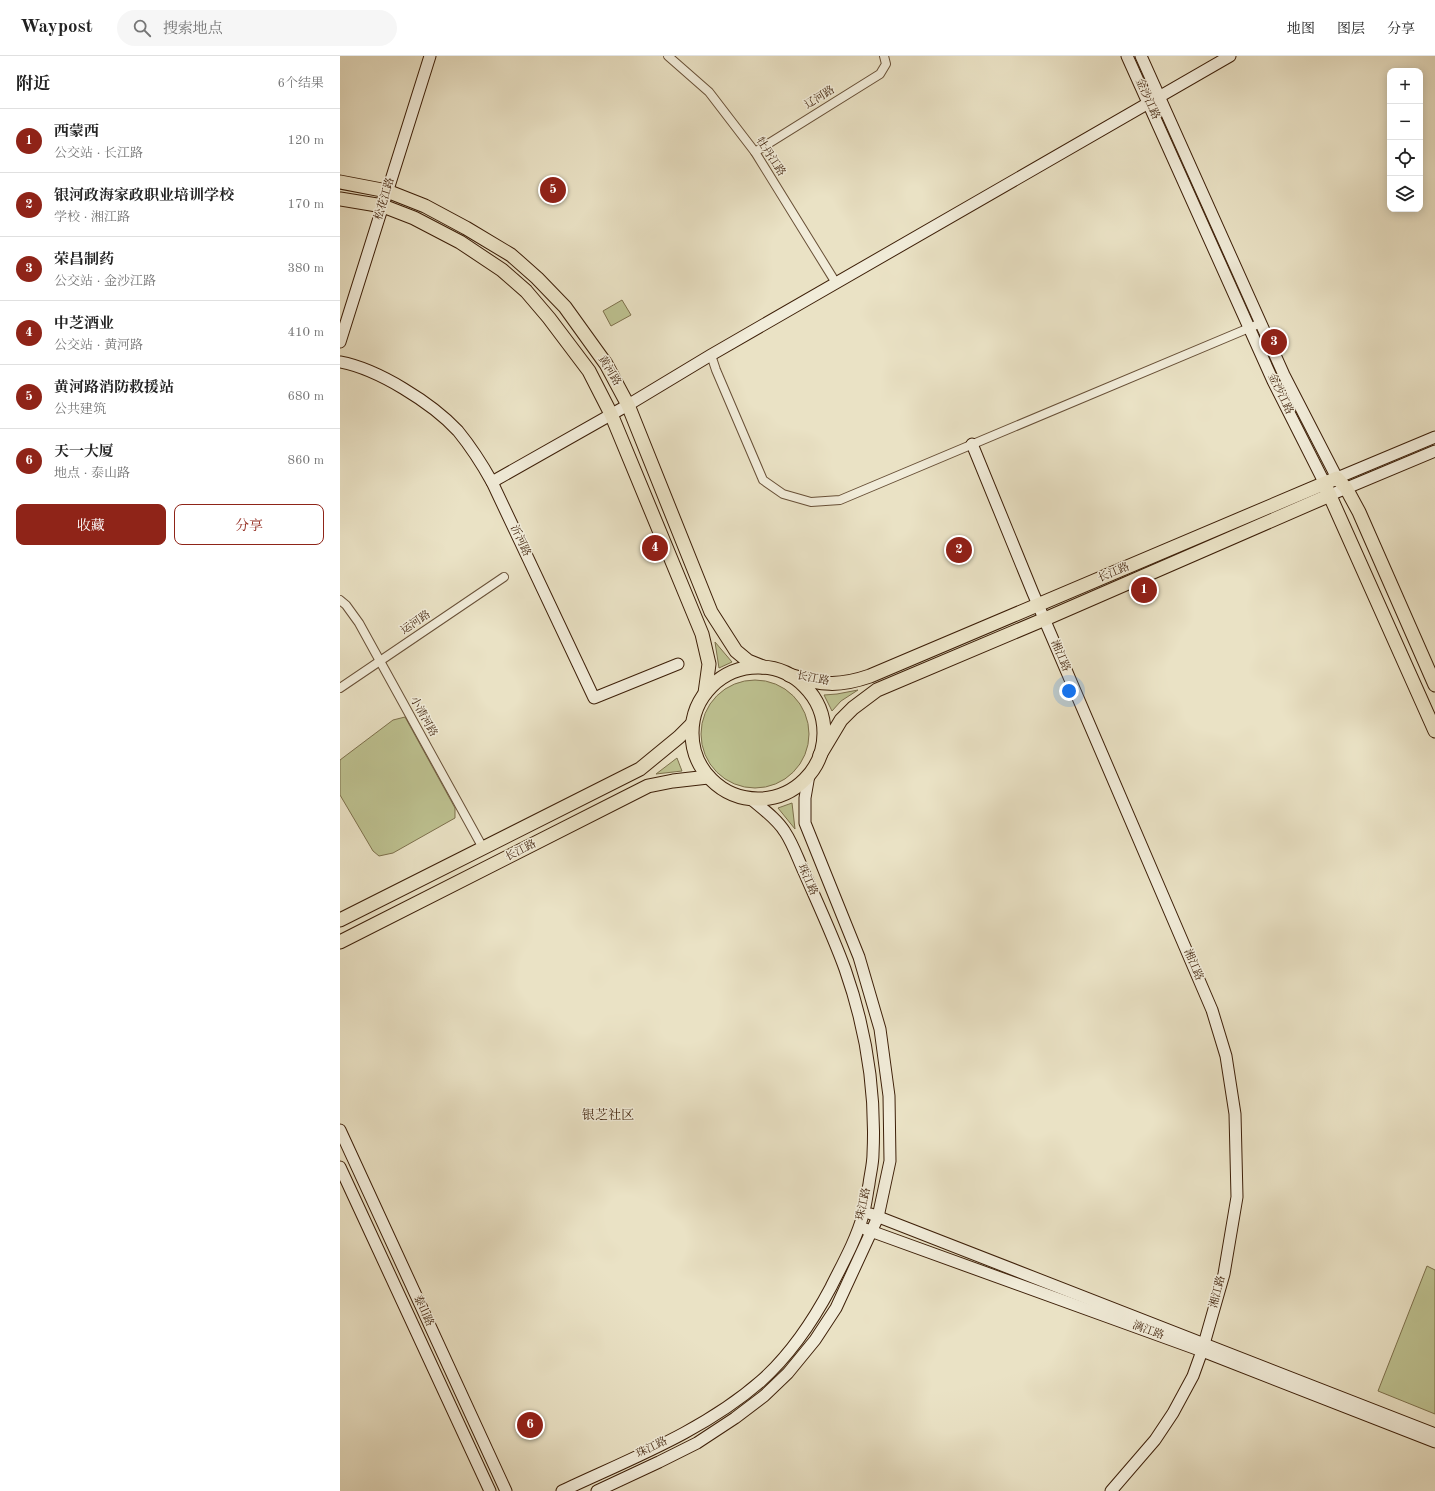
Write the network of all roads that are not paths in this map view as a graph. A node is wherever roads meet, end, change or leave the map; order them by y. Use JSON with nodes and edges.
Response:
{"nodes":[{"id":1,"x":430,"y":56,"type":"edge"},
{"id":2,"x":668,"y":56,"type":"edge"},
{"id":3,"x":884,"y":56,"type":"edge"},
{"id":4,"x":1128,"y":56,"type":"edge"},
{"id":5,"x":1141,"y":56,"type":"edge"},
{"id":6,"x":1230,"y":56,"type":"edge"},
{"id":7,"x":1160,"y":96,"type":"junction"},
{"id":8,"x":1149,"y":102,"type":"junction"},
{"id":9,"x":755,"y":152,"type":"junction"},
{"id":10,"x":340,"y":182,"type":"edge"},
{"id":11,"x":387,"y":190,"type":"junction"},
{"id":12,"x":340,"y":198,"type":"edge"},
{"id":13,"x":383,"y":206,"type":"junction"},
{"id":14,"x":836,"y":283,"type":"junction"},
{"id":15,"x":1261,"y":323,"type":"junction"},
{"id":16,"x":1249,"y":328,"type":"junction"},
{"id":17,"x":340,"y":342,"type":"edge"},
{"id":18,"x":711,"y":354,"type":"junction"},
{"id":19,"x":340,"y":362,"type":"edge"},
{"id":20,"x":628,"y":405,"type":"junction"},
{"id":21,"x":611,"y":414,"type":"junction"},
{"id":22,"x":1435,"y":437,"type":"edge"},
{"id":23,"x":972,"y":444,"type":"junction"},
{"id":24,"x":1435,"y":451,"type":"edge"},
{"id":25,"x":492,"y":482,"type":"junction"},
{"id":26,"x":1330,"y":486,"type":"junction"},
{"id":27,"x":1346,"y":488,"type":"junction"},
{"id":28,"x":504,"y":576,"type":"dead end"},
{"id":29,"x":340,"y":600,"type":"edge"},
{"id":30,"x":1039,"y":605,"type":"junction"},
{"id":31,"x":1044,"y":619,"type":"junction"},
{"id":32,"x":380,"y":661,"type":"junction"},
{"id":33,"x":678,"y":664,"type":"dead end"},
{"id":34,"x":763,"y":667,"type":"junction"},
{"id":35,"x":789,"y":675,"type":"junction"},
{"id":36,"x":1435,"y":685,"type":"edge"},
{"id":37,"x":340,"y":688,"type":"edge"},
{"id":38,"x":705,"y":693,"type":"junction"},
{"id":39,"x":692,"y":724,"type":"junction"},
{"id":40,"x":1435,"y":731,"type":"edge"},
{"id":41,"x":820,"y":756,"type":"junction"},
{"id":42,"x":809,"y":775,"type":"junction"},
{"id":43,"x":708,"y":777,"type":"junction"},
{"id":44,"x":751,"y":799,"type":"junction"},
{"id":45,"x":483,"y":848,"type":"junction"},
{"id":46,"x":340,"y":920,"type":"edge"},
{"id":47,"x":340,"y":942,"type":"edge"},
{"id":48,"x":340,"y":1130,"type":"edge"},
{"id":49,"x":340,"y":1167,"type":"edge"},
{"id":50,"x":864,"y":1211,"type":"junction"},
{"id":51,"x":878,"y":1217,"type":"junction"},
{"id":52,"x":859,"y":1227,"type":"junction"},
{"id":53,"x":872,"y":1231,"type":"junction"},
{"id":54,"x":1203,"y":1347,"type":"junction"},
{"id":55,"x":1435,"y":1434,"type":"edge"},
{"id":56,"x":1435,"y":1442,"type":"edge"},
{"id":57,"x":490,"y":1491,"type":"edge"},
{"id":58,"x":506,"y":1491,"type":"edge"},
{"id":59,"x":562,"y":1491,"type":"edge"},
{"id":60,"x":597,"y":1491,"type":"edge"},
{"id":61,"x":1111,"y":1491,"type":"edge"}],
"edges":[{"from":1,"to":11,"type":"main road","name":"松花江路"},
{"from":2,"to":9,"type":"street","name":"牡丹江路"},
{"from":3,"to":9,"type":"street","name":"辽河路"},
{"from":4,"to":8,"type":"main road","name":"金沙江路"},
{"from":5,"to":7,"type":"main road","name":"金沙江路"},
{"from":6,"to":7,"type":"main road"},
{"from":7,"to":8,"type":"main road"},
{"from":7,"to":15,"type":"main road","name":"金沙江路"},
{"from":8,"to":14,"type":"main road"},
{"from":8,"to":16,"type":"main road","name":"金沙江路"},
{"from":9,"to":14,"type":"street","name":"牡丹江路"},
{"from":10,"to":11,"type":"main road","name":"黄河路"},
{"from":11,"to":13,"type":"main road","name":"松花江路"},
{"from":11,"to":20,"type":"main road","name":"黄河路"},
{"from":12,"to":13,"type":"main road","name":"黄河路"},
{"from":13,"to":17,"type":"main road","name":"松花江路"},
{"from":13,"to":21,"type":"main road","name":"黄河路"},
{"from":14,"to":18,"type":"main road"},
{"from":15,"to":16,"type":"street"},
{"from":15,"to":26,"type":"main road","name":"金沙江路"},
{"from":16,"to":23,"type":"street"},
{"from":16,"to":26,"type":"main road","name":"金沙江路"},
{"from":18,"to":20,"type":"main road"},
{"from":18,"to":23,"type":"street"},
{"from":19,"to":25,"type":"main road","name":"沂河路"},
{"from":20,"to":21,"type":"main road"},
{"from":20,"to":34,"type":"main road","name":"黄河路"},
{"from":21,"to":25,"type":"main road"},
{"from":21,"to":38,"type":"main road","name":"黄河路"},
{"from":22,"to":26,"type":"main road","name":"长江路"},
{"from":23,"to":30,"type":"main road","name":"湘江路"},
{"from":24,"to":27,"type":"main road"},
{"from":25,"to":33,"type":"main road","name":"沂河路"},
{"from":26,"to":27,"type":"main road","name":"金沙江路"},
{"from":26,"to":30,"type":"main road","name":"长江路"},
{"from":26,"to":31,"type":"main road","name":"长江路"},
{"from":26,"to":40,"type":"main road","name":"金沙江路"},
{"from":27,"to":36,"type":"main road","name":"金沙江路"},
{"from":28,"to":32,"type":"street","name":"运河路"},
{"from":29,"to":32,"type":"street","name":"小清河路"},
{"from":30,"to":31,"type":"main road","name":"湘江路"},
{"from":30,"to":35,"type":"main road","name":"长江路"},
{"from":31,"to":41,"type":"main road","name":"长江路"},
{"from":31,"to":54,"type":"main road","name":"湘江路"},
{"from":32,"to":37,"type":"street","name":"运河路"},
{"from":32,"to":45,"type":"street","name":"小清河路"},
{"from":34,"to":35,"type":"main road"},
{"from":34,"to":38,"type":"main road"},
{"from":35,"to":41,"type":"main road"},
{"from":38,"to":39,"type":"main road"},
{"from":39,"to":43,"type":"main road"},
{"from":39,"to":45,"type":"main road","name":"长江路"},
{"from":41,"to":42,"type":"main road"},
{"from":42,"to":44,"type":"main road"},
{"from":42,"to":51,"type":"main road"},
{"from":43,"to":44,"type":"main road"},
{"from":43,"to":47,"type":"main road","name":"长江路"},
{"from":44,"to":50,"type":"main road","name":"珠江路"},
{"from":45,"to":46,"type":"main road","name":"长江路"},
{"from":48,"to":58,"type":"main road","name":"泰山路"},
{"from":49,"to":57,"type":"main road","name":"泰山路"},
{"from":50,"to":51,"type":"main road","name":"漓江路"},
{"from":50,"to":52,"type":"main road","name":"珠江路"},
{"from":51,"to":53,"type":"main road"},
{"from":51,"to":54,"type":"main road","name":"漓江路"},
{"from":52,"to":53,"type":"main road","name":"漓江路"},
{"from":52,"to":59,"type":"main road","name":"珠江路"},
{"from":53,"to":54,"type":"main road","name":"漓江路"},
{"from":53,"to":60,"type":"main road"},
{"from":54,"to":55,"type":"main road","name":"漓江路"},
{"from":54,"to":56,"type":"main road","name":"漓江路"},
{"from":54,"to":61,"type":"main road","name":"湘江路"}]}
